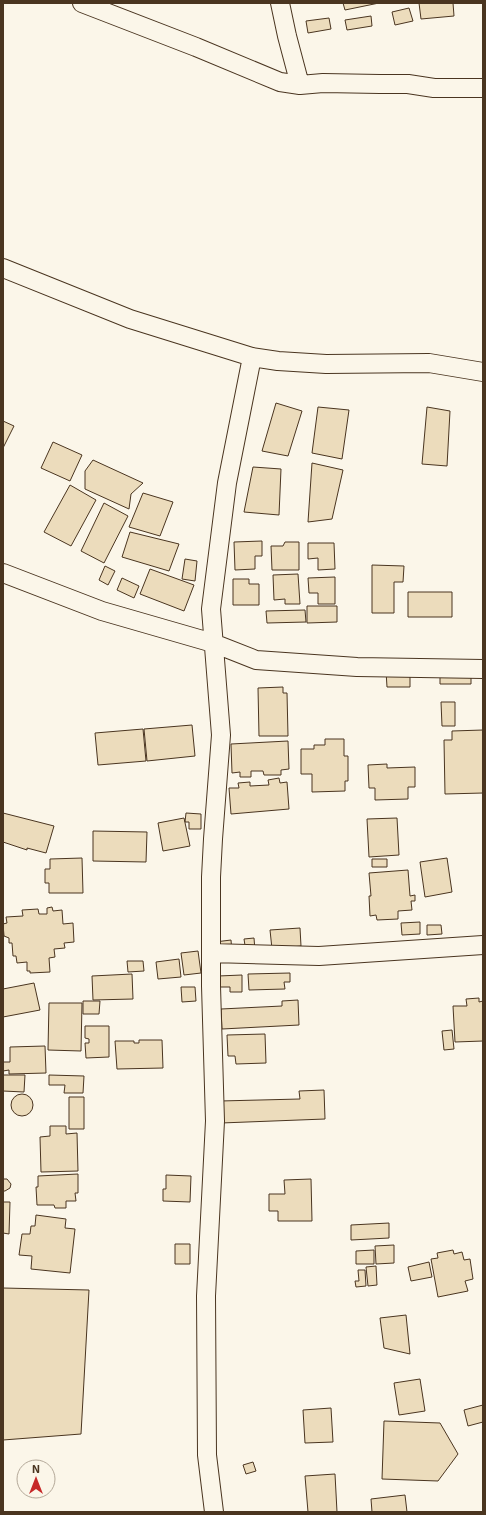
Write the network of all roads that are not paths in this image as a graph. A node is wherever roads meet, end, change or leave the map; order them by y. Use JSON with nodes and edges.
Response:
{"nodes":[{"id":1,"x":82,"y":3,"type":"edge"},
{"id":2,"x":280,"y":3,"type":"edge"},
{"id":3,"x":300,"y":85,"type":"junction"},
{"id":4,"x":483,"y":88,"type":"edge"},
{"id":5,"x":3,"y":268,"type":"edge"},
{"id":6,"x":252,"y":357,"type":"junction"},
{"id":7,"x":483,"y":372,"type":"edge"},
{"id":8,"x":3,"y":573,"type":"edge"},
{"id":9,"x":213,"y":643,"type":"junction"},
{"id":10,"x":483,"y":669,"type":"edge"},
{"id":11,"x":483,"y":945,"type":"edge"},
{"id":12,"x":211,"y":953,"type":"junction"},
{"id":13,"x":214,"y":1512,"type":"edge"}],
"edges":[{"from":1,"to":3,"type":"street"},
{"from":2,"to":3,"type":"street"},
{"from":3,"to":4,"type":"street"},
{"from":5,"to":6,"type":"street"},
{"from":6,"to":7,"type":"street"},
{"from":6,"to":9,"type":"street"},
{"from":8,"to":9,"type":"street"},
{"from":9,"to":10,"type":"street"},
{"from":9,"to":12,"type":"street"},
{"from":11,"to":12,"type":"street"},
{"from":12,"to":13,"type":"street"}]}
